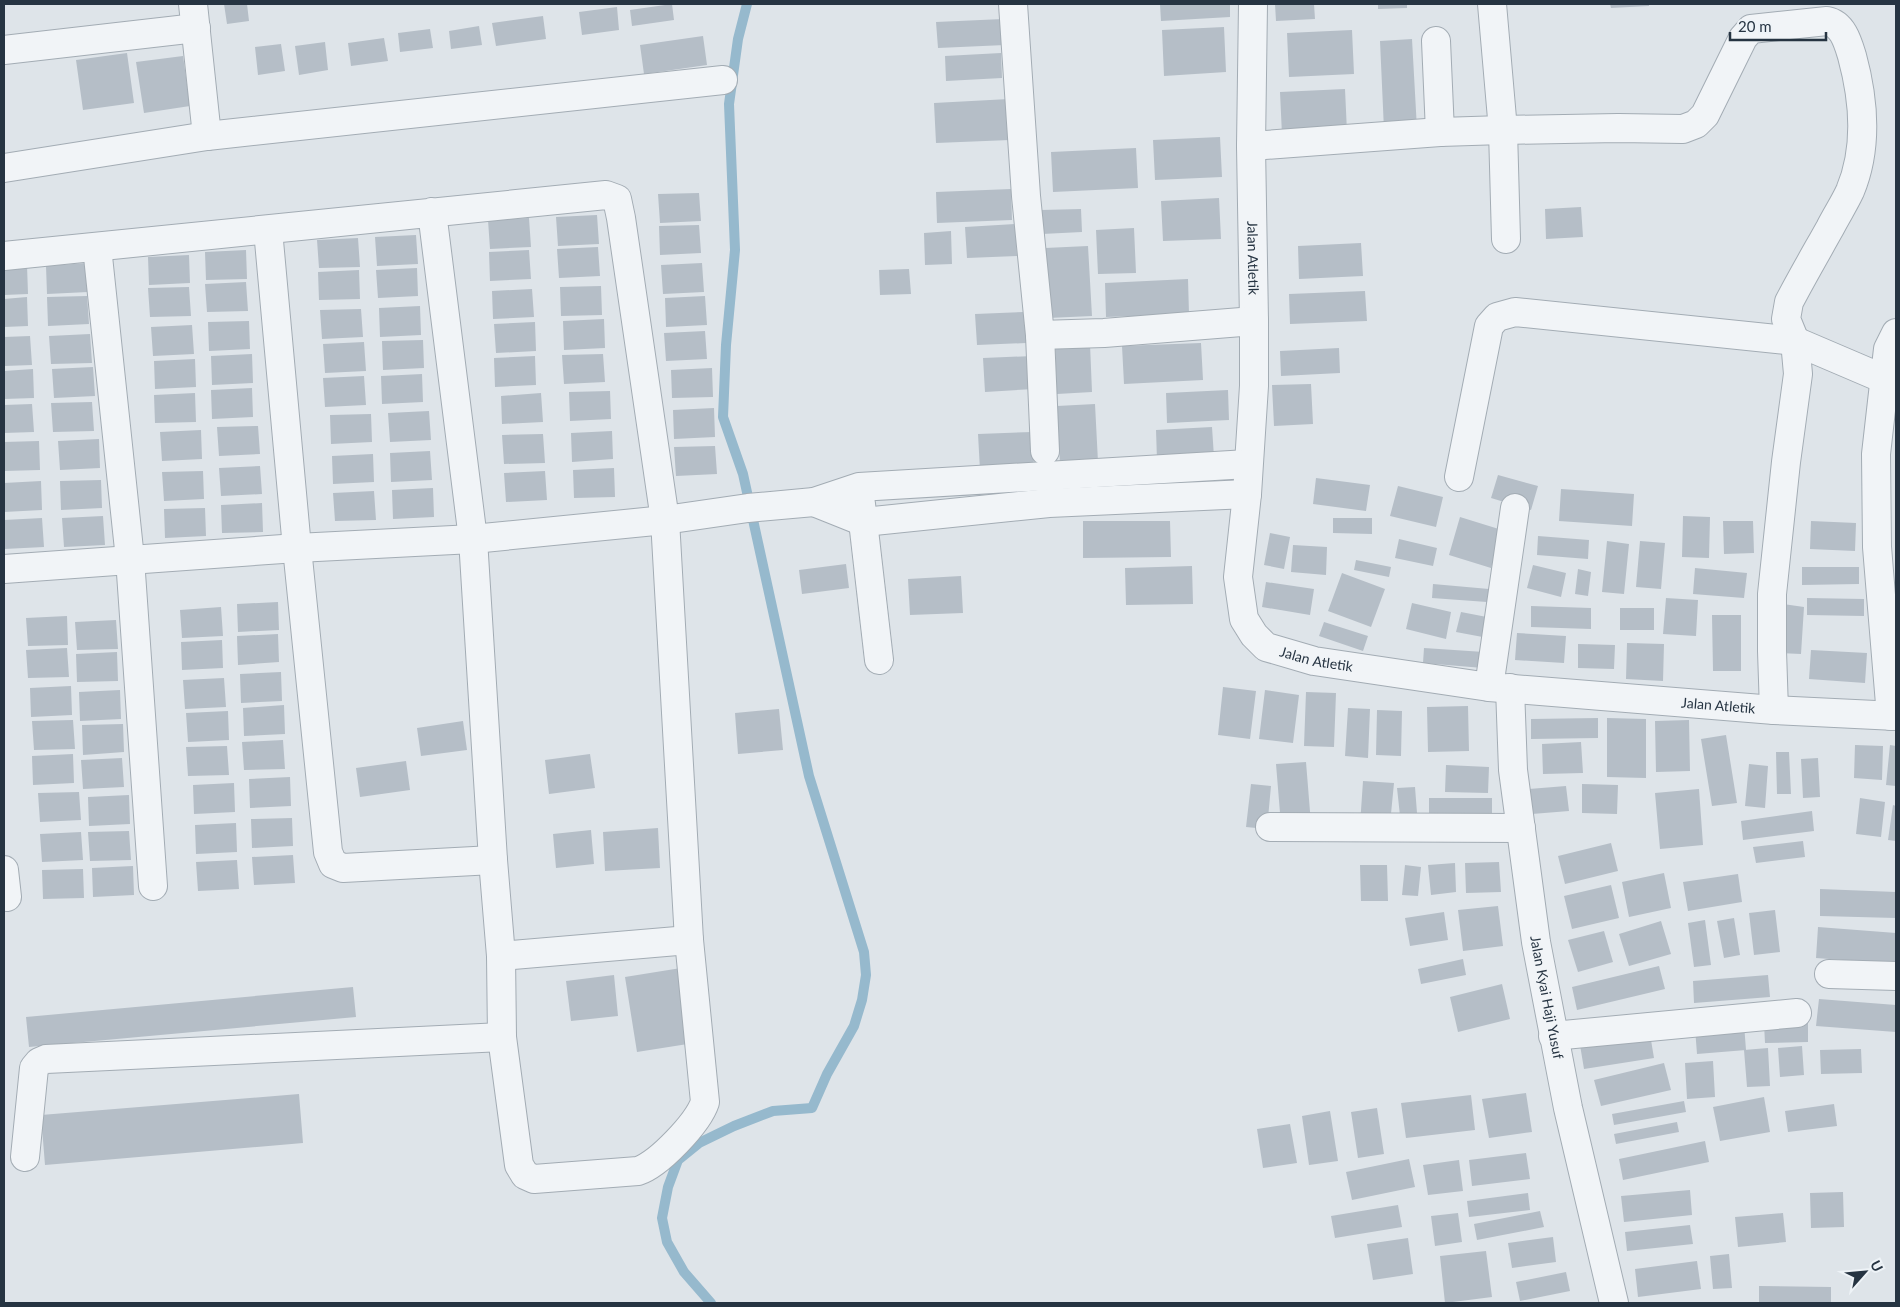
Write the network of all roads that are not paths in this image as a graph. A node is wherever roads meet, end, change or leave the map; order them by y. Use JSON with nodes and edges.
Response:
{"nodes":[{"id":1,"x":1013,"y":4,"type":"edge"},
{"id":2,"x":1253,"y":4,"type":"edge"},
{"id":3,"x":1492,"y":4,"type":"edge"},
{"id":4,"x":194,"y":16,"type":"edge"},
{"id":5,"x":1436,"y":41,"type":"dead end"},
{"id":6,"x":4,"y":50,"type":"edge"},
{"id":7,"x":723,"y":80,"type":"dead end"},
{"id":8,"x":1503,"y":130,"type":"junction"},
{"id":9,"x":1440,"y":132,"type":"junction"},
{"id":10,"x":207,"y":136,"type":"junction"},
{"id":11,"x":1251,"y":146,"type":"junction"},
{"id":12,"x":4,"y":168,"type":"edge"},
{"id":13,"x":432,"y":212,"type":"junction"},
{"id":14,"x":268,"y":230,"type":"junction"},
{"id":15,"x":1506,"y":239,"type":"dead end"},
{"id":16,"x":97,"y":247,"type":"junction"},
{"id":17,"x":4,"y":256,"type":"edge"},
{"id":18,"x":1254,"y":321,"type":"junction"},
{"id":19,"x":1896,"y":333,"type":"edge"},
{"id":20,"x":1040,"y":335,"type":"junction"},
{"id":21,"x":1795,"y":341,"type":"junction"},
{"id":22,"x":1890,"y":380,"type":"edge"},
{"id":23,"x":1045,"y":452,"type":"dead end"},
{"id":24,"x":1248,"y":464,"type":"junction"},
{"id":25,"x":1459,"y":477,"type":"dead end"},
{"id":26,"x":859,"y":487,"type":"junction"},
{"id":27,"x":1248,"y":494,"type":"junction"},
{"id":28,"x":814,"y":502,"type":"junction"},
{"id":29,"x":1516,"y":508,"type":"dead end"},
{"id":30,"x":665,"y":520,"type":"junction"},
{"id":31,"x":864,"y":522,"type":"junction"},
{"id":32,"x":473,"y":538,"type":"junction"},
{"id":33,"x":297,"y":548,"type":"junction"},
{"id":34,"x":130,"y":559,"type":"junction"},
{"id":35,"x":4,"y":569,"type":"edge"},
{"id":36,"x":879,"y":660,"type":"dead end"},
{"id":37,"x":1500,"y":688,"type":"junction"},
{"id":38,"x":1774,"y":710,"type":"junction"},
{"id":39,"x":1894,"y":716,"type":"edge"},
{"id":40,"x":1270,"y":828,"type":"dead end"},
{"id":41,"x":1521,"y":828,"type":"junction"},
{"id":42,"x":493,"y":860,"type":"junction"},
{"id":43,"x":4,"y":870,"type":"edge"},
{"id":44,"x":153,"y":886,"type":"dead end"},
{"id":45,"x":7,"y":897,"type":"dead end"},
{"id":46,"x":689,"y":940,"type":"junction"},
{"id":47,"x":501,"y":956,"type":"junction"},
{"id":48,"x":1829,"y":974,"type":"dead end"},
{"id":49,"x":1896,"y":976,"type":"edge"},
{"id":50,"x":1797,"y":1013,"type":"dead end"},
{"id":51,"x":1553,"y":1036,"type":"junction"},
{"id":52,"x":502,"y":1037,"type":"junction"},
{"id":53,"x":25,"y":1157,"type":"dead end"},
{"id":54,"x":1614,"y":1303,"type":"edge"}],
"edges":[{"from":1,"to":20,"type":"street"},
{"from":2,"to":11,"type":"street","name":"Jalan Atletik"},
{"from":3,"to":8,"type":"street"},
{"from":4,"to":6,"type":"street"},
{"from":4,"to":10,"type":"street"},
{"from":5,"to":9,"type":"street"},
{"from":7,"to":10,"type":"street"},
{"from":8,"to":9,"type":"street"},
{"from":8,"to":15,"type":"street"},
{"from":8,"to":21,"type":"street"},
{"from":9,"to":11,"type":"street"},
{"from":10,"to":12,"type":"street"},
{"from":11,"to":18,"type":"street","name":"Jalan Atletik"},
{"from":13,"to":14,"type":"street"},
{"from":13,"to":30,"type":"street"},
{"from":13,"to":32,"type":"street"},
{"from":14,"to":16,"type":"street"},
{"from":14,"to":33,"type":"street"},
{"from":16,"to":17,"type":"street"},
{"from":16,"to":34,"type":"street"},
{"from":18,"to":20,"type":"street"},
{"from":18,"to":24,"type":"street","name":"Jalan Atletik"},
{"from":19,"to":22,"type":"street"},
{"from":20,"to":23,"type":"street"},
{"from":21,"to":22,"type":"street"},
{"from":21,"to":25,"type":"street"},
{"from":21,"to":38,"type":"street"},
{"from":22,"to":39,"type":"street"},
{"from":24,"to":26,"type":"street"},
{"from":24,"to":27,"type":"street","name":"Jalan Atletik"},
{"from":26,"to":28,"type":"street"},
{"from":26,"to":31,"type":"street"},
{"from":27,"to":31,"type":"street"},
{"from":27,"to":37,"type":"street","name":"Jalan Atletik"},
{"from":28,"to":30,"type":"street"},
{"from":28,"to":31,"type":"street"},
{"from":29,"to":37,"type":"street","name":"Jalan Kyai Haji Yusuf"},
{"from":30,"to":32,"type":"street"},
{"from":30,"to":46,"type":"street"},
{"from":31,"to":36,"type":"street"},
{"from":32,"to":33,"type":"street"},
{"from":32,"to":42,"type":"street"},
{"from":33,"to":34,"type":"street"},
{"from":33,"to":42,"type":"street"},
{"from":34,"to":35,"type":"street"},
{"from":34,"to":44,"type":"street"},
{"from":37,"to":38,"type":"street","name":"Jalan Atletik"},
{"from":37,"to":41,"type":"street","name":"Jalan Kyai Haji Yusuf"},
{"from":38,"to":39,"type":"street","name":"Jalan Atletik"},
{"from":40,"to":41,"type":"street"},
{"from":41,"to":51,"type":"street","name":"Jalan Kyai Haji Yusuf"},
{"from":42,"to":47,"type":"street"},
{"from":43,"to":45,"type":"street"},
{"from":46,"to":47,"type":"street"},
{"from":46,"to":52,"type":"street"},
{"from":47,"to":52,"type":"street"},
{"from":48,"to":49,"type":"street"},
{"from":50,"to":51,"type":"street"},
{"from":51,"to":54,"type":"street","name":"Jalan Kyai Haji Yusuf"},
{"from":52,"to":53,"type":"street"}]}
